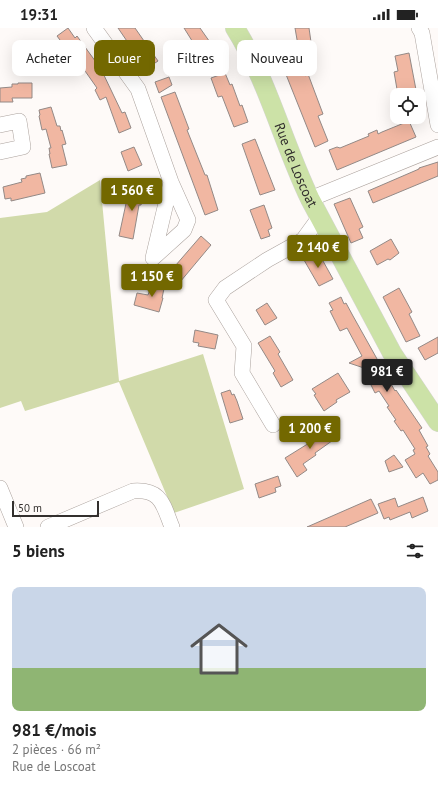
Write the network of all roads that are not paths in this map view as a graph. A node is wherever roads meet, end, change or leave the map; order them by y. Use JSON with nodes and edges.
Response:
{"nodes":[{"id":1,"x":94,"y":28,"type":"edge"},
{"id":2,"x":235,"y":28,"type":"edge"},
{"id":3,"x":419,"y":28,"type":"edge"},
{"id":4,"x":0,"y":125,"type":"edge"},
{"id":5,"x":438,"y":125,"type":"edge"},
{"id":6,"x":438,"y":147,"type":"edge"},
{"id":7,"x":0,"y":152,"type":"edge"},
{"id":8,"x":171,"y":182,"type":"dead end"},
{"id":9,"x":310,"y":200,"type":"junction"},
{"id":10,"x":319,"y":218,"type":"junction"},
{"id":11,"x":438,"y":422,"type":"edge"},
{"id":12,"x":273,"y":425,"type":"dead end"},
{"id":13,"x":0,"y":488,"type":"edge"},
{"id":14,"x":16,"y":527,"type":"edge"},
{"id":15,"x":48,"y":527,"type":"edge"},
{"id":16,"x":172,"y":527,"type":"edge"}],
"edges":[{"from":1,"to":8,"type":"street"},
{"from":2,"to":9,"type":"main road","name":"Rue de Loscoat"},
{"from":3,"to":5,"type":"street"},
{"from":4,"to":7,"type":"street"},
{"from":6,"to":9,"type":"street"},
{"from":9,"to":10,"type":"main road","name":"Rue de Loscoat"},
{"from":10,"to":11,"type":"main road","name":"Rue de Loscoat"},
{"from":10,"to":12,"type":"street"},
{"from":13,"to":14,"type":"street"},
{"from":15,"to":16,"type":"street"}]}
